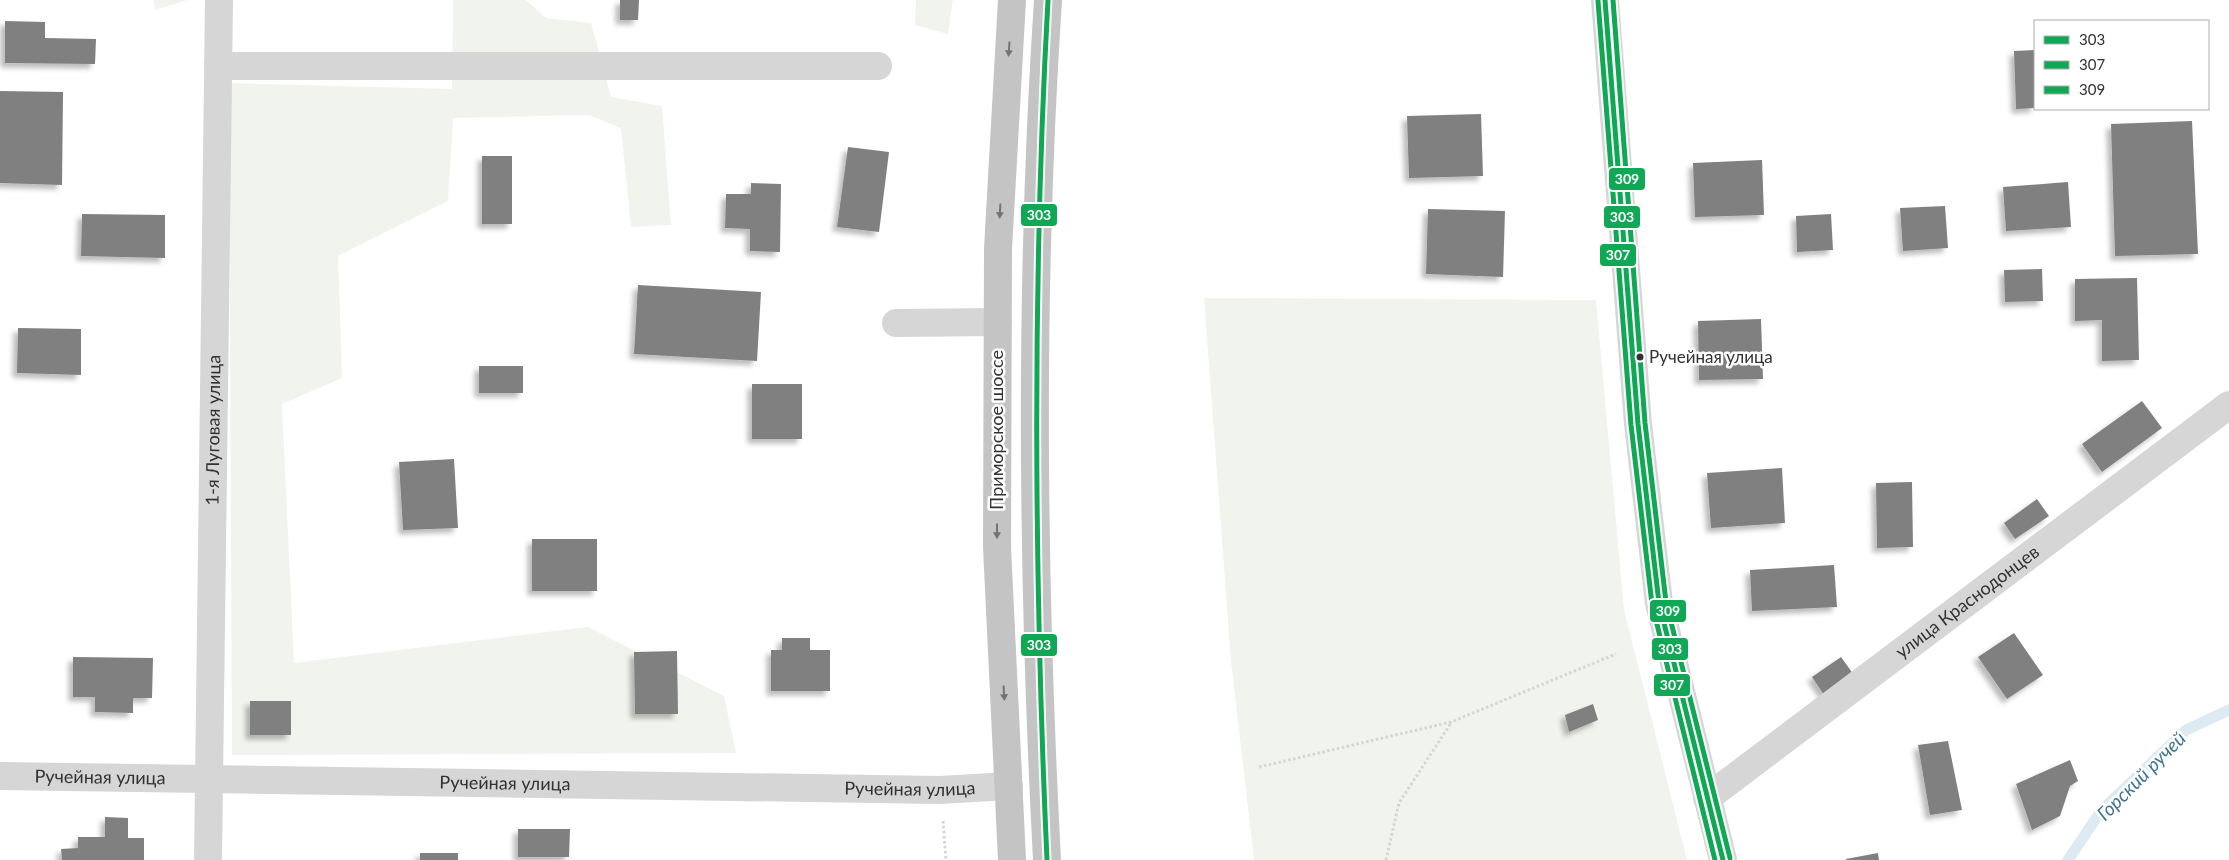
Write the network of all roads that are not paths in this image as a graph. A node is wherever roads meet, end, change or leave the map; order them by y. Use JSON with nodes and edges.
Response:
{"nodes":[{"id":1,"x":219,"y":0,"type":"edge"},
{"id":2,"x":1012,"y":0,"type":"edge"},
{"id":3,"x":1048,"y":0,"type":"edge"},
{"id":4,"x":1605,"y":0,"type":"edge"},
{"id":5,"x":218,"y":66,"type":"junction"},
{"id":6,"x":878,"y":66,"type":"dead end"},
{"id":7,"x":998,"y":322,"type":"junction"},
{"id":8,"x":896,"y":323,"type":"dead end"},
{"id":9,"x":2229,"y":405,"type":"edge"},
{"id":10,"x":0,"y":776,"type":"edge"},
{"id":11,"x":208,"y":780,"type":"junction"},
{"id":12,"x":1009,"y":786,"type":"junction"},
{"id":13,"x":1707,"y":798,"type":"junction"},
{"id":14,"x":208,"y":860,"type":"edge"},
{"id":15,"x":1012,"y":860,"type":"edge"},
{"id":16,"x":1047,"y":860,"type":"edge"},
{"id":17,"x":1723,"y":860,"type":"edge"}],
"edges":[{"from":1,"to":5,"type":"street","name":"1-я Луговая улица"},
{"from":2,"to":7,"type":"highway","name":"Приморское шоссе","one_way":true},
{"from":3,"to":16,"type":"highway"},
{"from":4,"to":13,"type":"street"},
{"from":5,"to":6,"type":"street"},
{"from":5,"to":11,"type":"street","name":"1-я Луговая улица"},
{"from":7,"to":8,"type":"street"},
{"from":7,"to":12,"type":"highway","name":"Приморское шоссе","one_way":true},
{"from":9,"to":13,"type":"street","name":"улица Краснодонцев"},
{"from":10,"to":11,"type":"street","name":"Ручейная улица"},
{"from":11,"to":12,"type":"street","name":"Ручейная улица"},
{"from":11,"to":14,"type":"street","name":"1-я Луговая улица"},
{"from":12,"to":15,"type":"highway","name":"Приморское шоссе"},
{"from":13,"to":17,"type":"street"}]}
